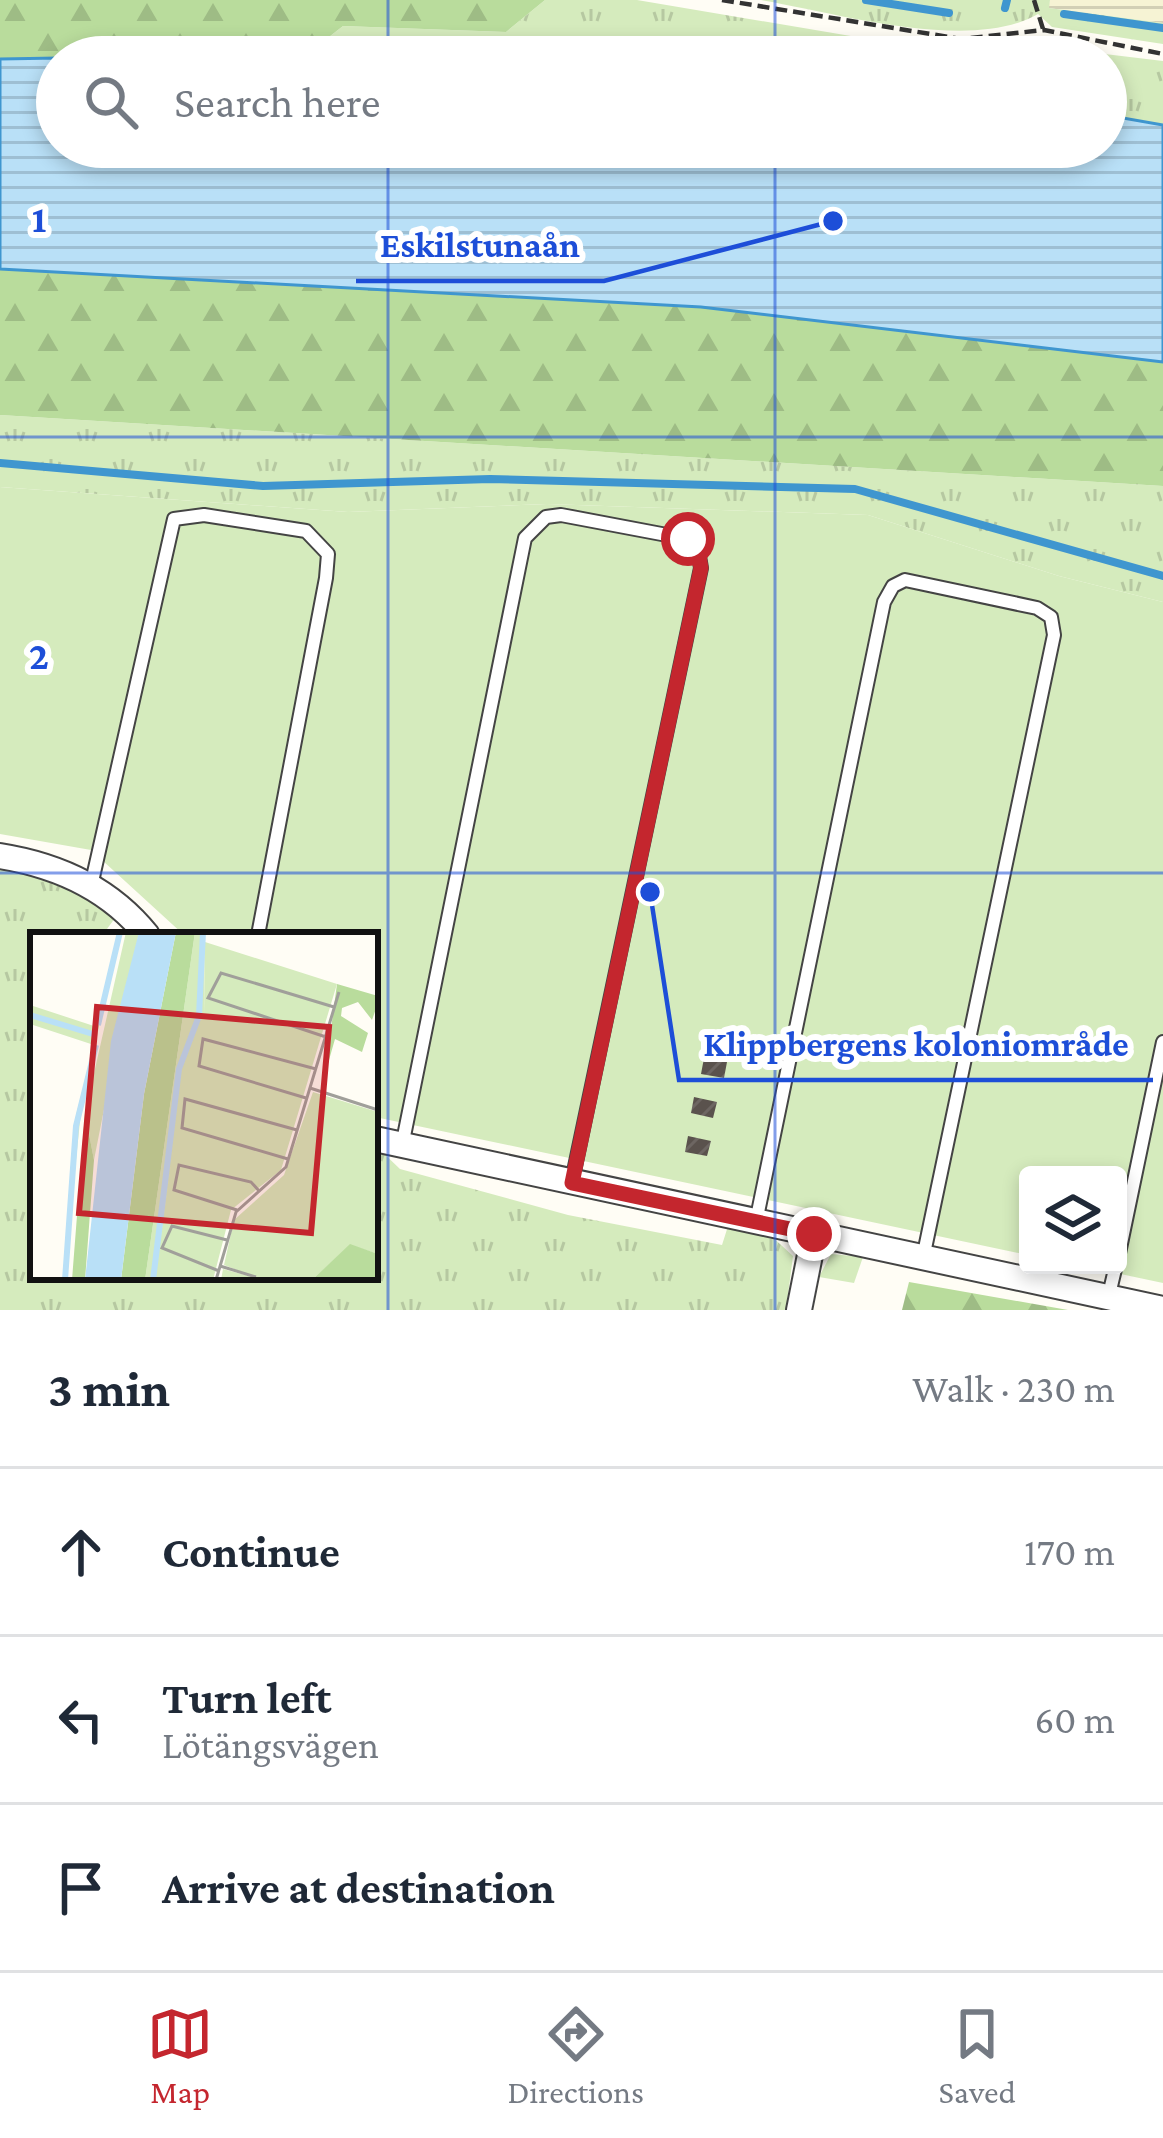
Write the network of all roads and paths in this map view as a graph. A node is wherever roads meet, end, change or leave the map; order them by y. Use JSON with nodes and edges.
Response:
{"nodes":[{"id":1,"x":722,"y":0,"type":"edge"},
{"id":2,"x":1034,"y":0,"type":"edge"},
{"id":3,"x":1044,"y":30,"type":"junction"},
{"id":4,"x":943,"y":36,"type":"edge"},
{"id":5,"x":989,"y":36,"type":"edge"},
{"id":6,"x":1074,"y":36,"type":"edge"},
{"id":7,"x":1127,"y":47,"type":"edge"},
{"id":8,"x":1163,"y":54,"type":"edge"},
{"id":9,"x":0,"y":856,"type":"edge"},
{"id":10,"x":91,"y":886,"type":"junction"},
{"id":11,"x":144,"y":932,"type":"edge"},
{"id":12,"x":259,"y":932,"type":"edge"},
{"id":13,"x":1163,"y":1042,"type":"edge"},
{"id":14,"x":378,"y":1140,"type":"edge"},
{"id":15,"x":402,"y":1146,"type":"junction"},
{"id":16,"x":572,"y":1183,"type":"junction"},
{"id":17,"x":1127,"y":1214,"type":"edge"},
{"id":18,"x":756,"y":1222,"type":"junction"},
{"id":19,"x":814,"y":1234,"type":"junction"},
{"id":20,"x":923,"y":1259,"type":"junction"},
{"id":21,"x":1114,"y":1274,"type":"edge"},
{"id":22,"x":1108,"y":1299,"type":"junction"},
{"id":23,"x":799,"y":1310,"type":"edge"},
{"id":24,"x":1163,"y":1310,"type":"edge"}],
"edges":[{"from":1,"to":4,"type":"path"},
{"from":2,"to":3,"type":"path"},
{"from":3,"to":5,"type":"path"},
{"from":3,"to":6,"type":"path"},
{"from":7,"to":8,"type":"path"},
{"from":9,"to":10,"type":"street"},
{"from":10,"to":11,"type":"street"},
{"from":10,"to":12,"type":"lane"},
{"from":13,"to":17,"type":"lane"},
{"from":14,"to":15,"type":"street"},
{"from":15,"to":16,"type":"street"},
{"from":15,"to":16,"type":"lane"},
{"from":16,"to":18,"type":"street"},
{"from":18,"to":19,"type":"street"},
{"from":18,"to":20,"type":"lane"},
{"from":19,"to":20,"type":"street"},
{"from":19,"to":23,"type":"street"},
{"from":20,"to":22,"type":"street"},
{"from":21,"to":22,"type":"lane"},
{"from":22,"to":24,"type":"street"}]}
